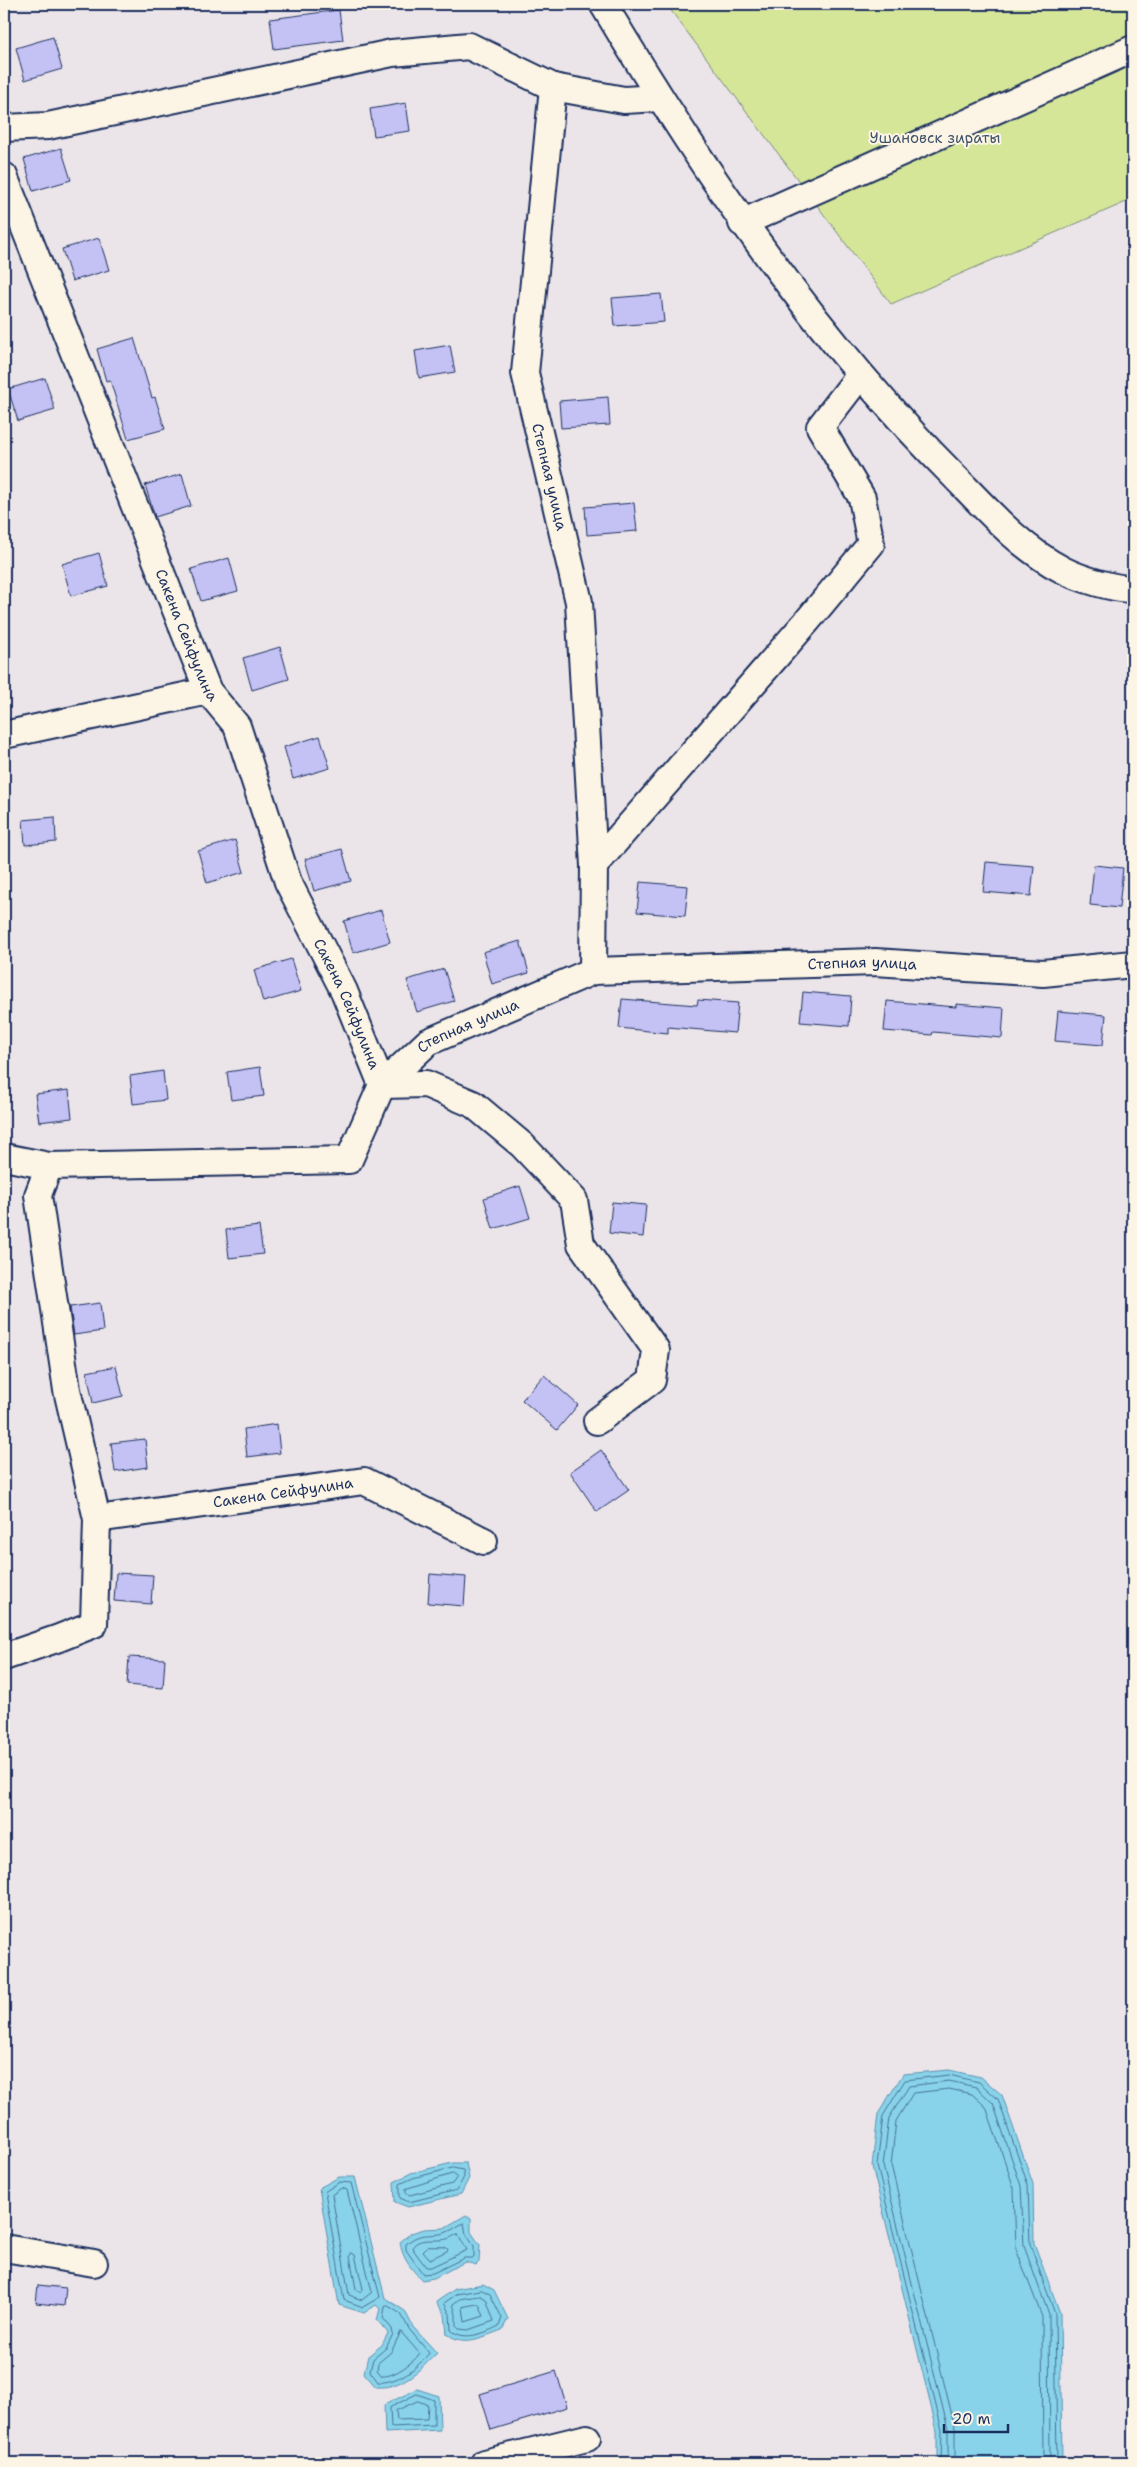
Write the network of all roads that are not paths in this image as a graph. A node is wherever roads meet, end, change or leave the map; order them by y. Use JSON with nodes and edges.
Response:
{"nodes":[{"id":1,"x":603,"y":4,"type":"edge"},
{"id":2,"x":1133,"y":48,"type":"edge"},
{"id":3,"x":553,"y":87,"type":"junction"},
{"id":4,"x":660,"y":98,"type":"junction"},
{"id":5,"x":4,"y":128,"type":"edge"},
{"id":6,"x":4,"y":176,"type":"edge"},
{"id":7,"x":742,"y":223,"type":"junction"},
{"id":8,"x":860,"y":375,"type":"junction"},
{"id":9,"x":1133,"y":590,"type":"edge"},
{"id":10,"x":208,"y":692,"type":"junction"},
{"id":11,"x":4,"y":735,"type":"edge"},
{"id":12,"x":594,"y":866,"type":"junction"},
{"id":13,"x":1133,"y":964,"type":"edge"},
{"id":14,"x":593,"y":971,"type":"junction"},
{"id":15,"x":382,"y":1085,"type":"junction"},
{"id":16,"x":4,"y":1156,"type":"edge"},
{"id":17,"x":49,"y":1166,"type":"junction"},
{"id":18,"x":597,"y":1421,"type":"dead end"},
{"id":19,"x":97,"y":1519,"type":"junction"},
{"id":20,"x":484,"y":1541,"type":"dead end"},
{"id":21,"x":4,"y":1657,"type":"edge"},
{"id":22,"x":4,"y":2248,"type":"edge"},
{"id":23,"x":94,"y":2263,"type":"dead end"},
{"id":24,"x":587,"y":2438,"type":"dead end"},
{"id":25,"x":484,"y":2463,"type":"edge"}],
"edges":[{"from":1,"to":4,"type":"street"},
{"from":2,"to":7,"type":"street"},
{"from":3,"to":4,"type":"street"},
{"from":3,"to":5,"type":"street"},
{"from":3,"to":12,"type":"street","name":"Степная улица"},
{"from":4,"to":7,"type":"street"},
{"from":6,"to":10,"type":"street","name":"Сакена Сейфулина"},
{"from":7,"to":8,"type":"street"},
{"from":8,"to":9,"type":"street"},
{"from":8,"to":12,"type":"street"},
{"from":10,"to":11,"type":"street"},
{"from":10,"to":15,"type":"street","name":"Сакена Сейфулина"},
{"from":12,"to":14,"type":"street","name":"Степная улица"},
{"from":13,"to":14,"type":"street","name":"Степная улица"},
{"from":14,"to":15,"type":"street","name":"Степная улица"},
{"from":15,"to":17,"type":"street","name":"Сакена Сейфулина"},
{"from":15,"to":18,"type":"street","name":"Сакена Сейфулина"},
{"from":16,"to":17,"type":"street","name":"Сакена Сейфулина"},
{"from":17,"to":19,"type":"street"},
{"from":19,"to":20,"type":"street","name":"Сакена Сейфулина"},
{"from":19,"to":21,"type":"street"},
{"from":22,"to":23,"type":"street"},
{"from":24,"to":25,"type":"street"}]}
